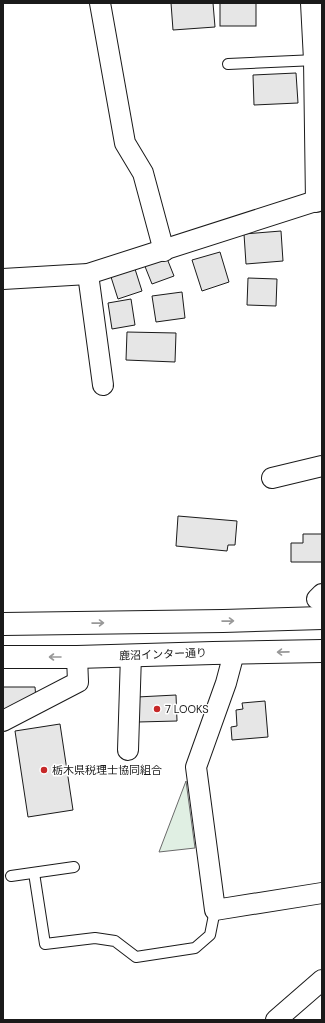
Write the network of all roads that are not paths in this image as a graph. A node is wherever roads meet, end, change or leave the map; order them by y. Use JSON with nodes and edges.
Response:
{"nodes":[{"id":1,"x":100,"y":3,"type":"edge"},
{"id":2,"x":311,"y":3,"type":"edge"},
{"id":3,"x":318,"y":60,"type":"edge"},
{"id":4,"x":228,"y":64,"type":"dead end"},
{"id":5,"x":319,"y":201,"type":"edge"},
{"id":6,"x":164,"y":250,"type":"junction"},
{"id":7,"x":88,"y":274,"type":"junction"},
{"id":8,"x":3,"y":279,"type":"edge"},
{"id":9,"x":103,"y":385,"type":"dead end"},
{"id":10,"x":322,"y":466,"type":"edge"},
{"id":11,"x":272,"y":478,"type":"dead end"},
{"id":12,"x":320,"y":604,"type":"edge"},
{"id":13,"x":3,"y":624,"type":"edge"},
{"id":14,"x":322,"y":651,"type":"edge"},
{"id":15,"x":234,"y":653,"type":"junction"},
{"id":16,"x":131,"y":655,"type":"junction"},
{"id":17,"x":77,"y":657,"type":"junction"},
{"id":18,"x":3,"y":658,"type":"edge"},
{"id":19,"x":3,"y":722,"type":"edge"},
{"id":20,"x":128,"y":750,"type":"dead end"},
{"id":21,"x":74,"y":867,"type":"dead end"},
{"id":22,"x":34,"y":873,"type":"junction"},
{"id":23,"x":11,"y":876,"type":"dead end"},
{"id":24,"x":322,"y":893,"type":"edge"},
{"id":25,"x":215,"y":910,"type":"junction"},
{"id":26,"x":322,"y":980,"type":"edge"},
{"id":27,"x":276,"y":1020,"type":"edge"}],
"edges":[{"from":1,"to":6,"type":"street"},
{"from":2,"to":3,"type":"street"},
{"from":3,"to":4,"type":"lane"},
{"from":3,"to":5,"type":"street"},
{"from":5,"to":6,"type":"street"},
{"from":6,"to":7,"type":"street"},
{"from":7,"to":8,"type":"street"},
{"from":7,"to":9,"type":"street"},
{"from":10,"to":11,"type":"street"},
{"from":13,"to":12,"type":"main road","one_way":true},
{"from":14,"to":15,"type":"main road","name":"鹿沼インター通り","one_way":true},
{"from":15,"to":16,"type":"main road","name":"鹿沼インター通り"},
{"from":15,"to":25,"type":"street"},
{"from":16,"to":17,"type":"main road","name":"鹿沼インター通り"},
{"from":16,"to":20,"type":"street"},
{"from":17,"to":18,"type":"main road","name":"鹿沼インター通り","one_way":true},
{"from":17,"to":19,"type":"street"},
{"from":21,"to":22,"type":"lane"},
{"from":22,"to":23,"type":"lane"},
{"from":22,"to":25,"type":"lane"},
{"from":24,"to":25,"type":"street"},
{"from":26,"to":27,"type":"street"}]}
